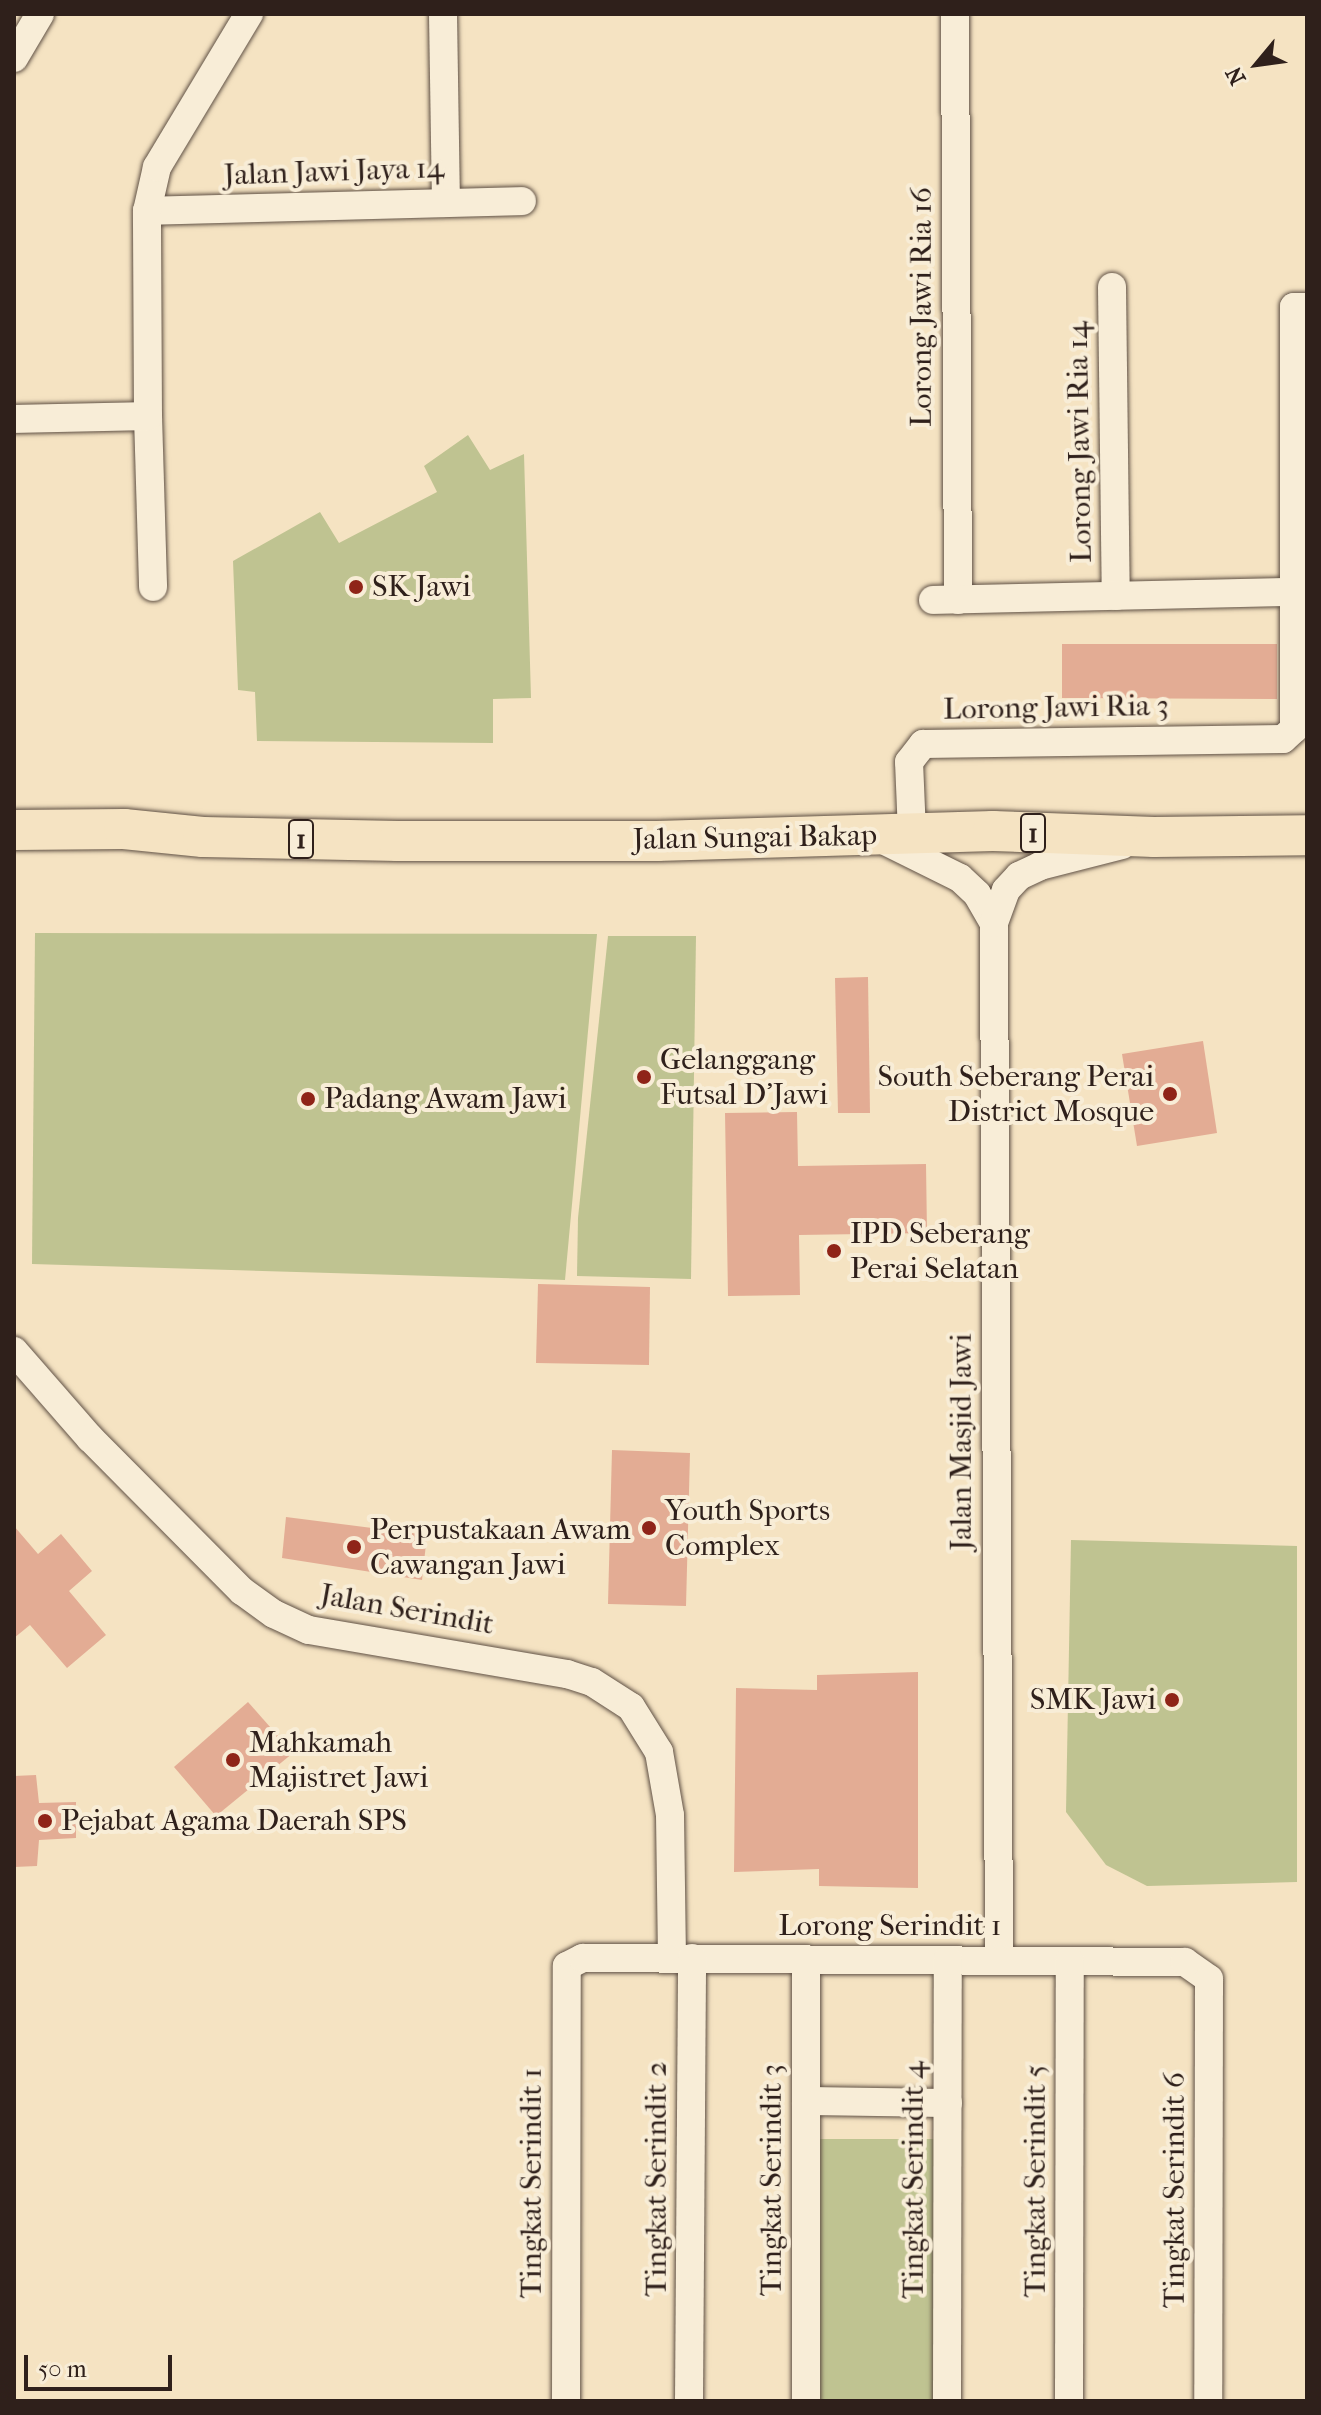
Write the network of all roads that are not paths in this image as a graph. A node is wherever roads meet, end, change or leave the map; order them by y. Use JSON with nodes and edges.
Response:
{"nodes":[{"id":1,"x":40,"y":14,"type":"edge"},
{"id":2,"x":249,"y":14,"type":"edge"},
{"id":3,"x":443,"y":14,"type":"edge"},
{"id":4,"x":955,"y":14,"type":"edge"},
{"id":5,"x":14,"y":58,"type":"edge"},
{"id":6,"x":522,"y":201,"type":"dead end"},
{"id":7,"x":446,"y":203,"type":"junction"},
{"id":8,"x":147,"y":211,"type":"junction"},
{"id":9,"x":1112,"y":287,"type":"dead end"},
{"id":10,"x":1307,"y":307,"type":"edge"},
{"id":11,"x":148,"y":416,"type":"junction"},
{"id":12,"x":14,"y":419,"type":"edge"},
{"id":13,"x":153,"y":587,"type":"dead end"},
{"id":14,"x":1293,"y":592,"type":"junction"},
{"id":15,"x":1116,"y":596,"type":"junction"},
{"id":16,"x":14,"y":813,"type":"edge"},
{"id":17,"x":124,"y":829,"type":"junction"},
{"id":18,"x":14,"y":830,"type":"edge"},
{"id":19,"x":912,"y":833,"type":"junction"},
{"id":20,"x":1307,"y":835,"type":"edge"},
{"id":21,"x":873,"y":836,"type":"junction"},
{"id":22,"x":203,"y":837,"type":"junction"},
{"id":23,"x":1154,"y":837,"type":"junction"},
{"id":24,"x":14,"y":856,"type":"edge"},
{"id":25,"x":994,"y":923,"type":"junction"},
{"id":26,"x":14,"y":1351,"type":"edge"},
{"id":27,"x":682,"y":1958,"type":"junction"},
{"id":28,"x":806,"y":1959,"type":"junction"},
{"id":29,"x":948,"y":1960,"type":"junction"},
{"id":30,"x":999,"y":1960,"type":"junction"},
{"id":31,"x":1070,"y":1961,"type":"junction"},
{"id":32,"x":567,"y":1966,"type":"joint"},
{"id":33,"x":1209,"y":1979,"type":"joint"},
{"id":34,"x":806,"y":2101,"type":"junction"},
{"id":35,"x":948,"y":2103,"type":"junction"},
{"id":36,"x":566,"y":2401,"type":"edge"},
{"id":37,"x":689,"y":2401,"type":"edge"},
{"id":38,"x":806,"y":2401,"type":"edge"},
{"id":39,"x":947,"y":2401,"type":"edge"},
{"id":40,"x":1069,"y":2401,"type":"edge"},
{"id":41,"x":1208,"y":2401,"type":"edge"}],
"edges":[{"from":1,"to":5,"type":"street"},
{"from":2,"to":8,"type":"street"},
{"from":3,"to":7,"type":"street"},
{"from":4,"to":15,"type":"street","name":"Lorong Jawi Ria 16"},
{"from":6,"to":7,"type":"street","name":"Jalan Jawi Jaya 14"},
{"from":7,"to":8,"type":"street","name":"Jalan Jawi Jaya 14"},
{"from":8,"to":11,"type":"street"},
{"from":9,"to":15,"type":"street","name":"Lorong Jawi Ria 14"},
{"from":10,"to":14,"type":"street"},
{"from":11,"to":12,"type":"street"},
{"from":11,"to":13,"type":"street"},
{"from":14,"to":15,"type":"street"},
{"from":14,"to":19,"type":"street","name":"Lorong Jawi Ria 3"},
{"from":16,"to":17,"type":"highway"},
{"from":17,"to":18,"type":"highway","name":"Jalan Sungai Bakap","number":"1"},
{"from":17,"to":22,"type":"highway","name":"Jalan Sungai Bakap","number":"1"},
{"from":19,"to":21,"type":"highway","name":"Jalan Sungai Bakap","number":"1"},
{"from":19,"to":23,"type":"highway","name":"Jalan Sungai Bakap","number":"1"},
{"from":20,"to":23,"type":"highway","name":"Jalan Sungai Bakap","number":"1"},
{"from":21,"to":22,"type":"highway","name":"Jalan Sungai Bakap","number":"1"},
{"from":21,"to":25,"type":"street"},
{"from":22,"to":24,"type":"highway","name":"Jalan Sungai Bakap","number":"1"},
{"from":23,"to":25,"type":"street","name":"Jalan Masjid Jawi"},
{"from":25,"to":30,"type":"street","name":"Jalan Masjid Jawi"},
{"from":26,"to":27,"type":"street","name":"Jalan Serindit"},
{"from":27,"to":28,"type":"street","name":"Lorong Serindit 1"},
{"from":27,"to":32,"type":"street","name":"Lorong Serindit 1"},
{"from":27,"to":37,"type":"street","name":"Tingkat Serindit 2"},
{"from":28,"to":29,"type":"street","name":"Lorong Serindit 1"},
{"from":28,"to":34,"type":"street","name":"Tingkat Serindit 3"},
{"from":29,"to":30,"type":"street","name":"Lorong Serindit 1"},
{"from":29,"to":35,"type":"street","name":"Tingkat Serindit 4"},
{"from":30,"to":31,"type":"street","name":"Lorong Serindit 1"},
{"from":31,"to":33,"type":"street","name":"Lorong Serindit 1"},
{"from":31,"to":40,"type":"street","name":"Tingkat Serindit 5"},
{"from":32,"to":36,"type":"street","name":"Tingkat Serindit 1"},
{"from":33,"to":41,"type":"street","name":"Tingkat Serindit 6"},
{"from":34,"to":35,"type":"street"},
{"from":34,"to":38,"type":"street","name":"Tingkat Serindit 3"},
{"from":35,"to":39,"type":"street","name":"Tingkat Serindit 4"}]}
